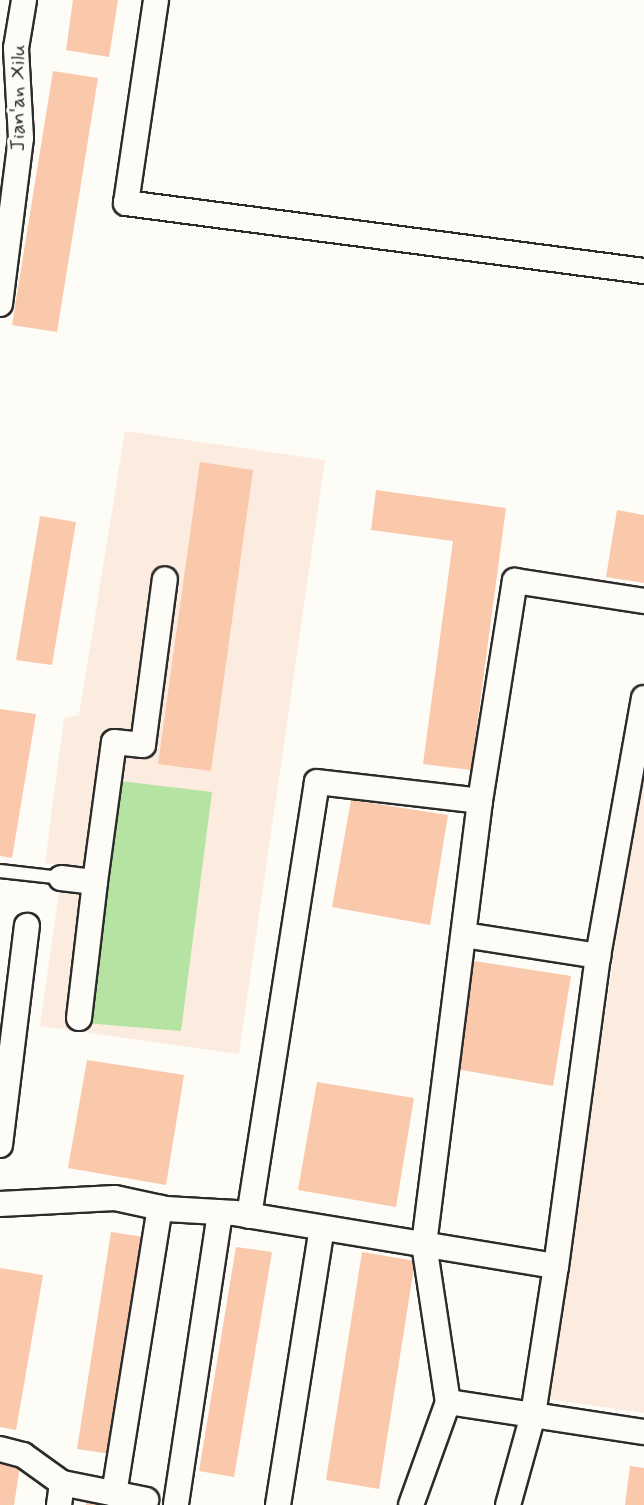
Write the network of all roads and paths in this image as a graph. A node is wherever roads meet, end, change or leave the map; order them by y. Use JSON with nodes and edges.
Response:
{"nodes":[{"id":1,"x":24,"y":0,"type":"edge"},
{"id":2,"x":156,"y":0,"type":"edge"},
{"id":3,"x":644,"y":271,"type":"edge"},
{"id":4,"x":0,"y":304,"type":"edge"},
{"id":5,"x":165,"y":579,"type":"dead end"},
{"id":6,"x":644,"y":601,"type":"edge"},
{"id":7,"x":644,"y":698,"type":"edge"},
{"id":8,"x":480,"y":801,"type":"junction"},
{"id":9,"x":0,"y":871,"type":"edge"},
{"id":10,"x":61,"y":878,"type":"joint"},
{"id":11,"x":95,"y":882,"type":"junction"},
{"id":12,"x":27,"y":926,"type":"dead end"},
{"id":13,"x":464,"y":935,"type":"junction"},
{"id":14,"x":598,"y":956,"type":"junction"},
{"id":15,"x":79,"y":1018,"type":"dead end"},
{"id":16,"x":4,"y":1076,"type":"edge"},
{"id":17,"x":0,"y":1145,"type":"edge"},
{"id":18,"x":0,"y":1204,"type":"edge"},
{"id":19,"x":160,"y":1208,"type":"junction"},
{"id":20,"x":220,"y":1212,"type":"junction"},
{"id":21,"x":249,"y":1216,"type":"junction"},
{"id":22,"x":322,"y":1228,"type":"junction"},
{"id":23,"x":424,"y":1244,"type":"junction"},
{"id":24,"x":556,"y":1266,"type":"junction"},
{"id":25,"x":448,"y":1402,"type":"junction"},
{"id":26,"x":532,"y":1415,"type":"junction"},
{"id":27,"x":644,"y":1431,"type":"edge"},
{"id":28,"x":0,"y":1449,"type":"edge"},
{"id":29,"x":60,"y":1494,"type":"edge"},
{"id":30,"x":114,"y":1494,"type":"junction"},
{"id":31,"x":146,"y":1503,"type":"edge"},
{"id":32,"x":176,"y":1504,"type":"edge"},
{"id":33,"x":181,"y":1505,"type":"edge"},
{"id":34,"x":278,"y":1505,"type":"edge"},
{"id":35,"x":411,"y":1505,"type":"edge"},
{"id":36,"x":508,"y":1505,"type":"edge"}],
"edges":[{"from":1,"to":4,"type":"street","name":"Jian'an Xilu"},
{"from":2,"to":3,"type":"street"},
{"from":5,"to":11,"type":"street"},
{"from":6,"to":8,"type":"street"},
{"from":7,"to":14,"type":"street"},
{"from":8,"to":13,"type":"street"},
{"from":8,"to":21,"type":"street"},
{"from":9,"to":10,"type":"lane"},
{"from":10,"to":11,"type":"street"},
{"from":11,"to":15,"type":"street"},
{"from":12,"to":16,"type":"street"},
{"from":13,"to":14,"type":"street"},
{"from":13,"to":23,"type":"street"},
{"from":14,"to":24,"type":"street"},
{"from":16,"to":17,"type":"street"},
{"from":18,"to":19,"type":"street"},
{"from":19,"to":20,"type":"street"},
{"from":19,"to":30,"type":"street"},
{"from":20,"to":21,"type":"street"},
{"from":20,"to":32,"type":"street"},
{"from":21,"to":22,"type":"street"},
{"from":22,"to":23,"type":"street"},
{"from":22,"to":34,"type":"street"},
{"from":23,"to":24,"type":"street"},
{"from":23,"to":25,"type":"street"},
{"from":24,"to":26,"type":"street"},
{"from":25,"to":26,"type":"street"},
{"from":25,"to":35,"type":"street"},
{"from":26,"to":27,"type":"street"},
{"from":26,"to":36,"type":"street"},
{"from":28,"to":29,"type":"street"},
{"from":29,"to":30,"type":"street"},
{"from":30,"to":31,"type":"street"},
{"from":31,"to":32,"type":"street"},
{"from":32,"to":33,"type":"street"}]}
